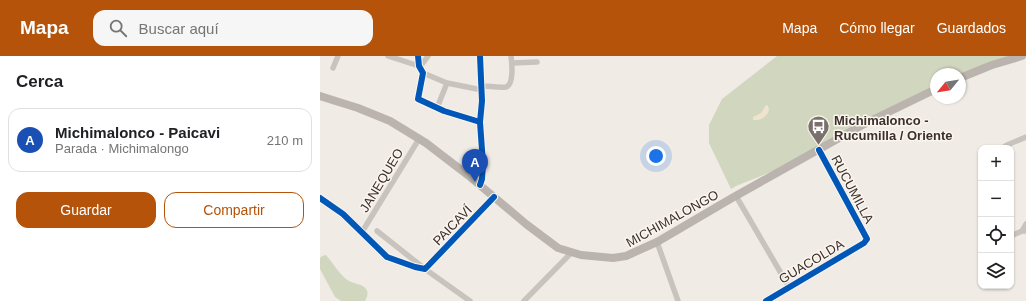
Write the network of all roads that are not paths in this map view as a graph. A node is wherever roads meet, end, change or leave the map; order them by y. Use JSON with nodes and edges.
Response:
{"nodes":[{"id":1,"x":338,"y":56,"type":"edge"},
{"id":2,"x":388,"y":56,"type":"edge"},
{"id":3,"x":418,"y":56,"type":"edge"},
{"id":4,"x":428,"y":56,"type":"edge"},
{"id":5,"x":480,"y":56,"type":"edge"},
{"id":6,"x":511,"y":56,"type":"edge"},
{"id":7,"x":1022,"y":56,"type":"edge"},
{"id":8,"x":537,"y":62,"type":"dead end"},
{"id":9,"x":512,"y":63,"type":"junction"},
{"id":10,"x":419,"y":66,"type":"junction"},
{"id":11,"x":333,"y":68,"type":"dead end"},
{"id":12,"x":424,"y":73,"type":"junction"},
{"id":13,"x":966,"y":76,"type":"edge"},
{"id":14,"x":447,"y":83,"type":"junction"},
{"id":15,"x":482,"y":88,"type":"junction"},
{"id":16,"x":930,"y":92,"type":"edge"},
{"id":17,"x":320,"y":96,"type":"edge"},
{"id":18,"x":437,"y":108,"type":"junction"},
{"id":19,"x":480,"y":122,"type":"junction"},
{"id":20,"x":1026,"y":137,"type":"edge"},
{"id":21,"x":419,"y":139,"type":"junction"},
{"id":22,"x":1007,"y":145,"type":"edge"},
{"id":23,"x":819,"y":150,"type":"junction"},
{"id":24,"x":480,"y":185,"type":"junction"},
{"id":25,"x":736,"y":196,"type":"junction"},
{"id":26,"x":494,"y":197,"type":"junction"},
{"id":27,"x":320,"y":198,"type":"edge"},
{"id":28,"x":1026,"y":224,"type":"edge"},
{"id":29,"x":377,"y":231,"type":"dead end"},
{"id":30,"x":1024,"y":231,"type":"edge"},
{"id":31,"x":362,"y":232,"type":"junction"},
{"id":32,"x":1014,"y":235,"type":"edge"},
{"id":33,"x":867,"y":239,"type":"joint"},
{"id":34,"x":657,"y":242,"type":"junction"},
{"id":35,"x":571,"y":253,"type":"junction"},
{"id":36,"x":425,"y":268,"type":"junction"},
{"id":37,"x":789,"y":287,"type":"junction"},
{"id":38,"x":470,"y":301,"type":"edge"},
{"id":39,"x":524,"y":301,"type":"edge"},
{"id":40,"x":678,"y":301,"type":"edge"},
{"id":41,"x":766,"y":301,"type":"edge"}],
"edges":[{"from":1,"to":11,"type":"street"},
{"from":2,"to":10,"type":"street"},
{"from":3,"to":10,"type":"street"},
{"from":4,"to":10,"type":"street"},
{"from":5,"to":15,"type":"street"},
{"from":6,"to":9,"type":"street"},
{"from":7,"to":13,"type":"main road"},
{"from":8,"to":9,"type":"street"},
{"from":9,"to":15,"type":"street"},
{"from":10,"to":12,"type":"street"},
{"from":12,"to":14,"type":"street"},
{"from":12,"to":18,"type":"street"},
{"from":14,"to":15,"type":"street"},
{"from":14,"to":18,"type":"street"},
{"from":15,"to":19,"type":"street"},
{"from":16,"to":23,"type":"main road","name":"MICHIMALONGO"},
{"from":17,"to":21,"type":"main road","name":"MICHIMALONGO"},
{"from":18,"to":19,"type":"street"},
{"from":19,"to":24,"type":"street"},
{"from":20,"to":22,"type":"street"},
{"from":21,"to":24,"type":"main road","name":"MICHIMALONGO"},
{"from":21,"to":31,"type":"street","name":"JANEQUEO"},
{"from":23,"to":25,"type":"main road","name":"MICHIMALONGO"},
{"from":23,"to":33,"type":"street","name":"RUCUMILLA"},
{"from":24,"to":26,"type":"main road","name":"MICHIMALONGO"},
{"from":25,"to":34,"type":"main road","name":"MICHIMALONGO"},
{"from":25,"to":37,"type":"street"},
{"from":26,"to":35,"type":"main road","name":"MICHIMALONGO"},
{"from":26,"to":36,"type":"street","name":"PAICAVÍ"},
{"from":27,"to":31,"type":"street"},
{"from":28,"to":30,"type":"street"},
{"from":29,"to":36,"type":"street"},
{"from":30,"to":32,"type":"street"},
{"from":31,"to":36,"type":"street"},
{"from":33,"to":37,"type":"street","name":"GUACOLDA"},
{"from":34,"to":35,"type":"main road","name":"MICHIMALONGO"},
{"from":34,"to":40,"type":"street"},
{"from":35,"to":39,"type":"street"},
{"from":36,"to":38,"type":"street"},
{"from":37,"to":41,"type":"street","name":"GUACOLDA"}]}
